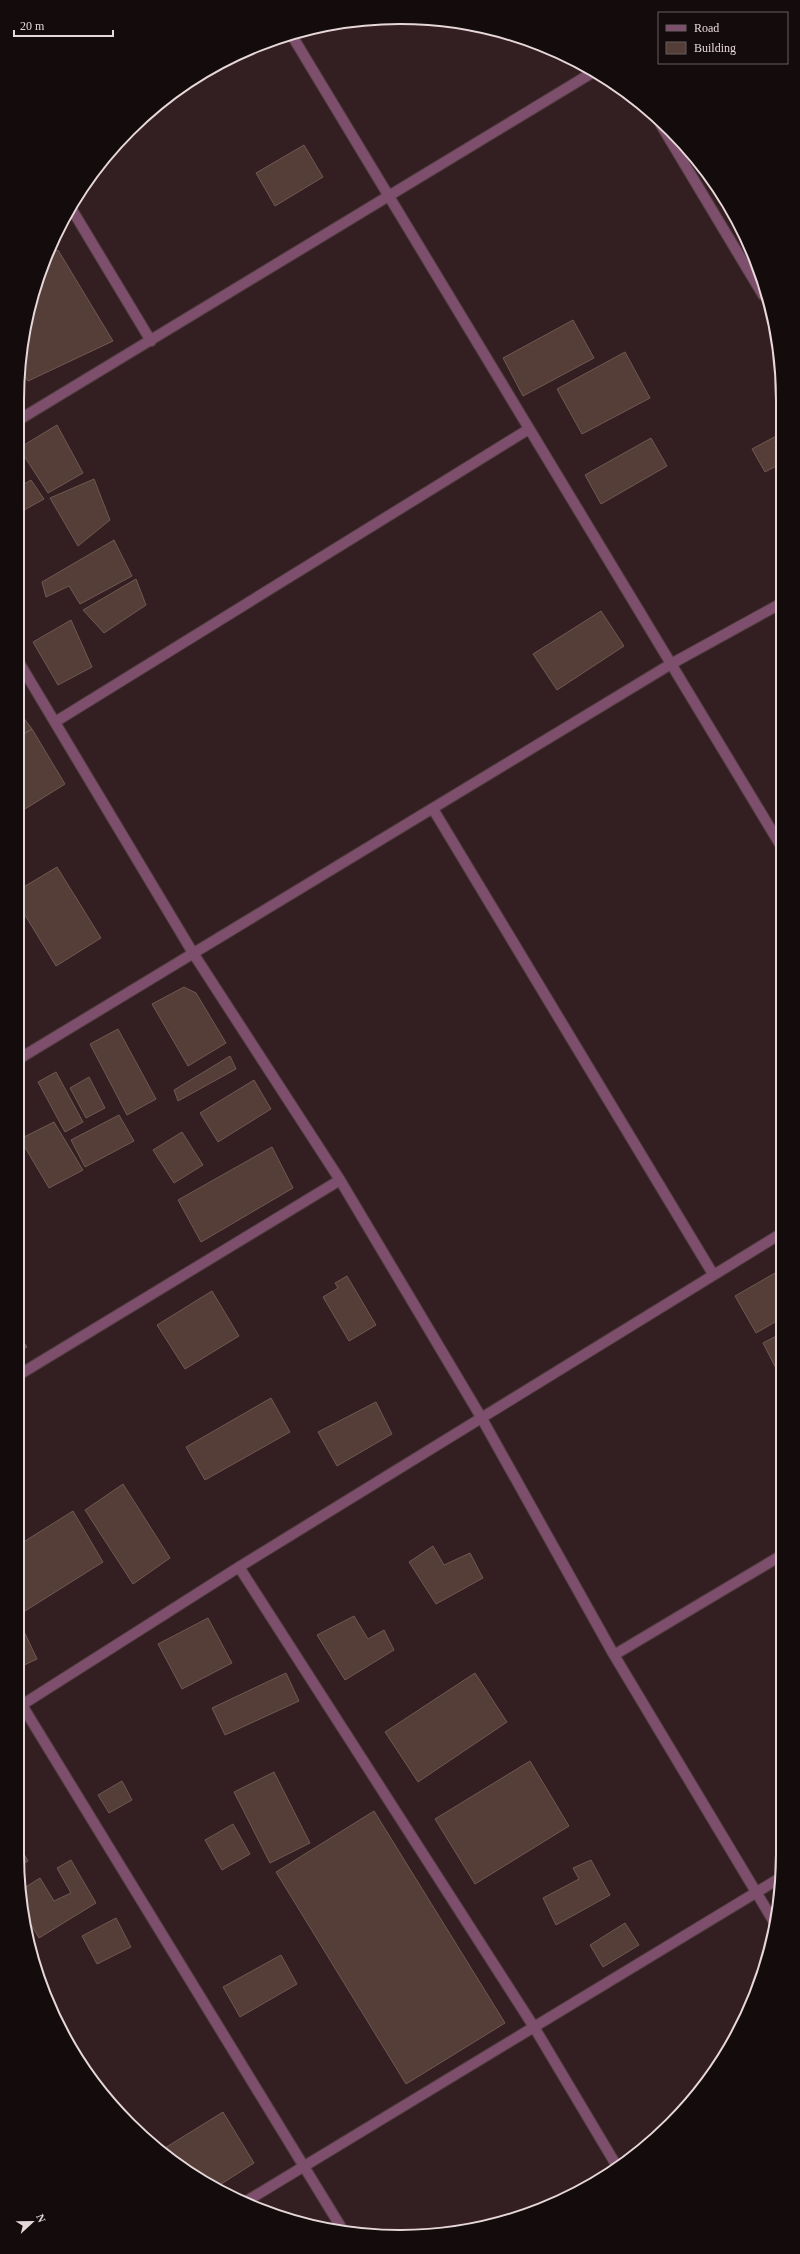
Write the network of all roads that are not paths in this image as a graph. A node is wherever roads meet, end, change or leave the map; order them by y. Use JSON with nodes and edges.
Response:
{"nodes":[{"id":1,"x":294,"y":40,"type":"edge"},
{"id":2,"x":589,"y":75,"type":"edge"},
{"id":3,"x":667,"y":135,"type":"edge"},
{"id":4,"x":389,"y":196,"type":"junction"},
{"id":5,"x":74,"y":213,"type":"edge"},
{"id":6,"x":758,"y":287,"type":"edge"},
{"id":7,"x":151,"y":341,"type":"junction"},
{"id":8,"x":24,"y":417,"type":"edge"},
{"id":9,"x":529,"y":429,"type":"junction"},
{"id":10,"x":776,"y":606,"type":"edge"},
{"id":11,"x":671,"y":664,"type":"junction"},
{"id":12,"x":24,"y":670,"type":"edge"},
{"id":13,"x":55,"y":722,"type":"junction"},
{"id":14,"x":433,"y":809,"type":"junction"},
{"id":15,"x":776,"y":838,"type":"edge"},
{"id":16,"x":193,"y":953,"type":"junction"},
{"id":17,"x":24,"y":1056,"type":"edge"},
{"id":18,"x":340,"y":1180,"type":"junction"},
{"id":19,"x":776,"y":1237,"type":"edge"},
{"id":20,"x":714,"y":1274,"type":"junction"},
{"id":21,"x":24,"y":1372,"type":"edge"},
{"id":22,"x":481,"y":1417,"type":"junction"},
{"id":23,"x":776,"y":1560,"type":"edge"},
{"id":24,"x":239,"y":1567,"type":"junction"},
{"id":25,"x":614,"y":1655,"type":"junction"},
{"id":26,"x":24,"y":1700,"type":"edge"},
{"id":27,"x":24,"y":1711,"type":"edge"},
{"id":28,"x":775,"y":1881,"type":"edge"},
{"id":29,"x":756,"y":1892,"type":"junction"},
{"id":30,"x":771,"y":1917,"type":"edge"},
{"id":31,"x":534,"y":2027,"type":"junction"},
{"id":32,"x":615,"y":2163,"type":"edge"},
{"id":33,"x":304,"y":2166,"type":"junction"},
{"id":34,"x":251,"y":2199,"type":"edge"},
{"id":35,"x":340,"y":2225,"type":"edge"}],
"edges":[{"from":1,"to":4,"type":"street"},
{"from":2,"to":4,"type":"street"},
{"from":3,"to":6,"type":"street"},
{"from":4,"to":7,"type":"street"},
{"from":4,"to":9,"type":"street"},
{"from":5,"to":7,"type":"street"},
{"from":7,"to":8,"type":"street"},
{"from":9,"to":11,"type":"street"},
{"from":9,"to":13,"type":"street"},
{"from":10,"to":11,"type":"street"},
{"from":11,"to":14,"type":"street"},
{"from":11,"to":15,"type":"street"},
{"from":12,"to":13,"type":"street"},
{"from":13,"to":16,"type":"street"},
{"from":14,"to":16,"type":"street"},
{"from":14,"to":20,"type":"street"},
{"from":16,"to":17,"type":"street"},
{"from":16,"to":18,"type":"street"},
{"from":18,"to":21,"type":"street"},
{"from":18,"to":22,"type":"street"},
{"from":19,"to":20,"type":"street"},
{"from":20,"to":22,"type":"street"},
{"from":22,"to":24,"type":"street"},
{"from":22,"to":25,"type":"street"},
{"from":23,"to":25,"type":"street"},
{"from":24,"to":26,"type":"street"},
{"from":24,"to":31,"type":"street"},
{"from":25,"to":29,"type":"street"},
{"from":27,"to":33,"type":"street"},
{"from":28,"to":29,"type":"street"},
{"from":29,"to":30,"type":"street"},
{"from":29,"to":31,"type":"street"},
{"from":31,"to":32,"type":"street"},
{"from":31,"to":33,"type":"street"},
{"from":33,"to":34,"type":"street"},
{"from":33,"to":35,"type":"street"}]}
